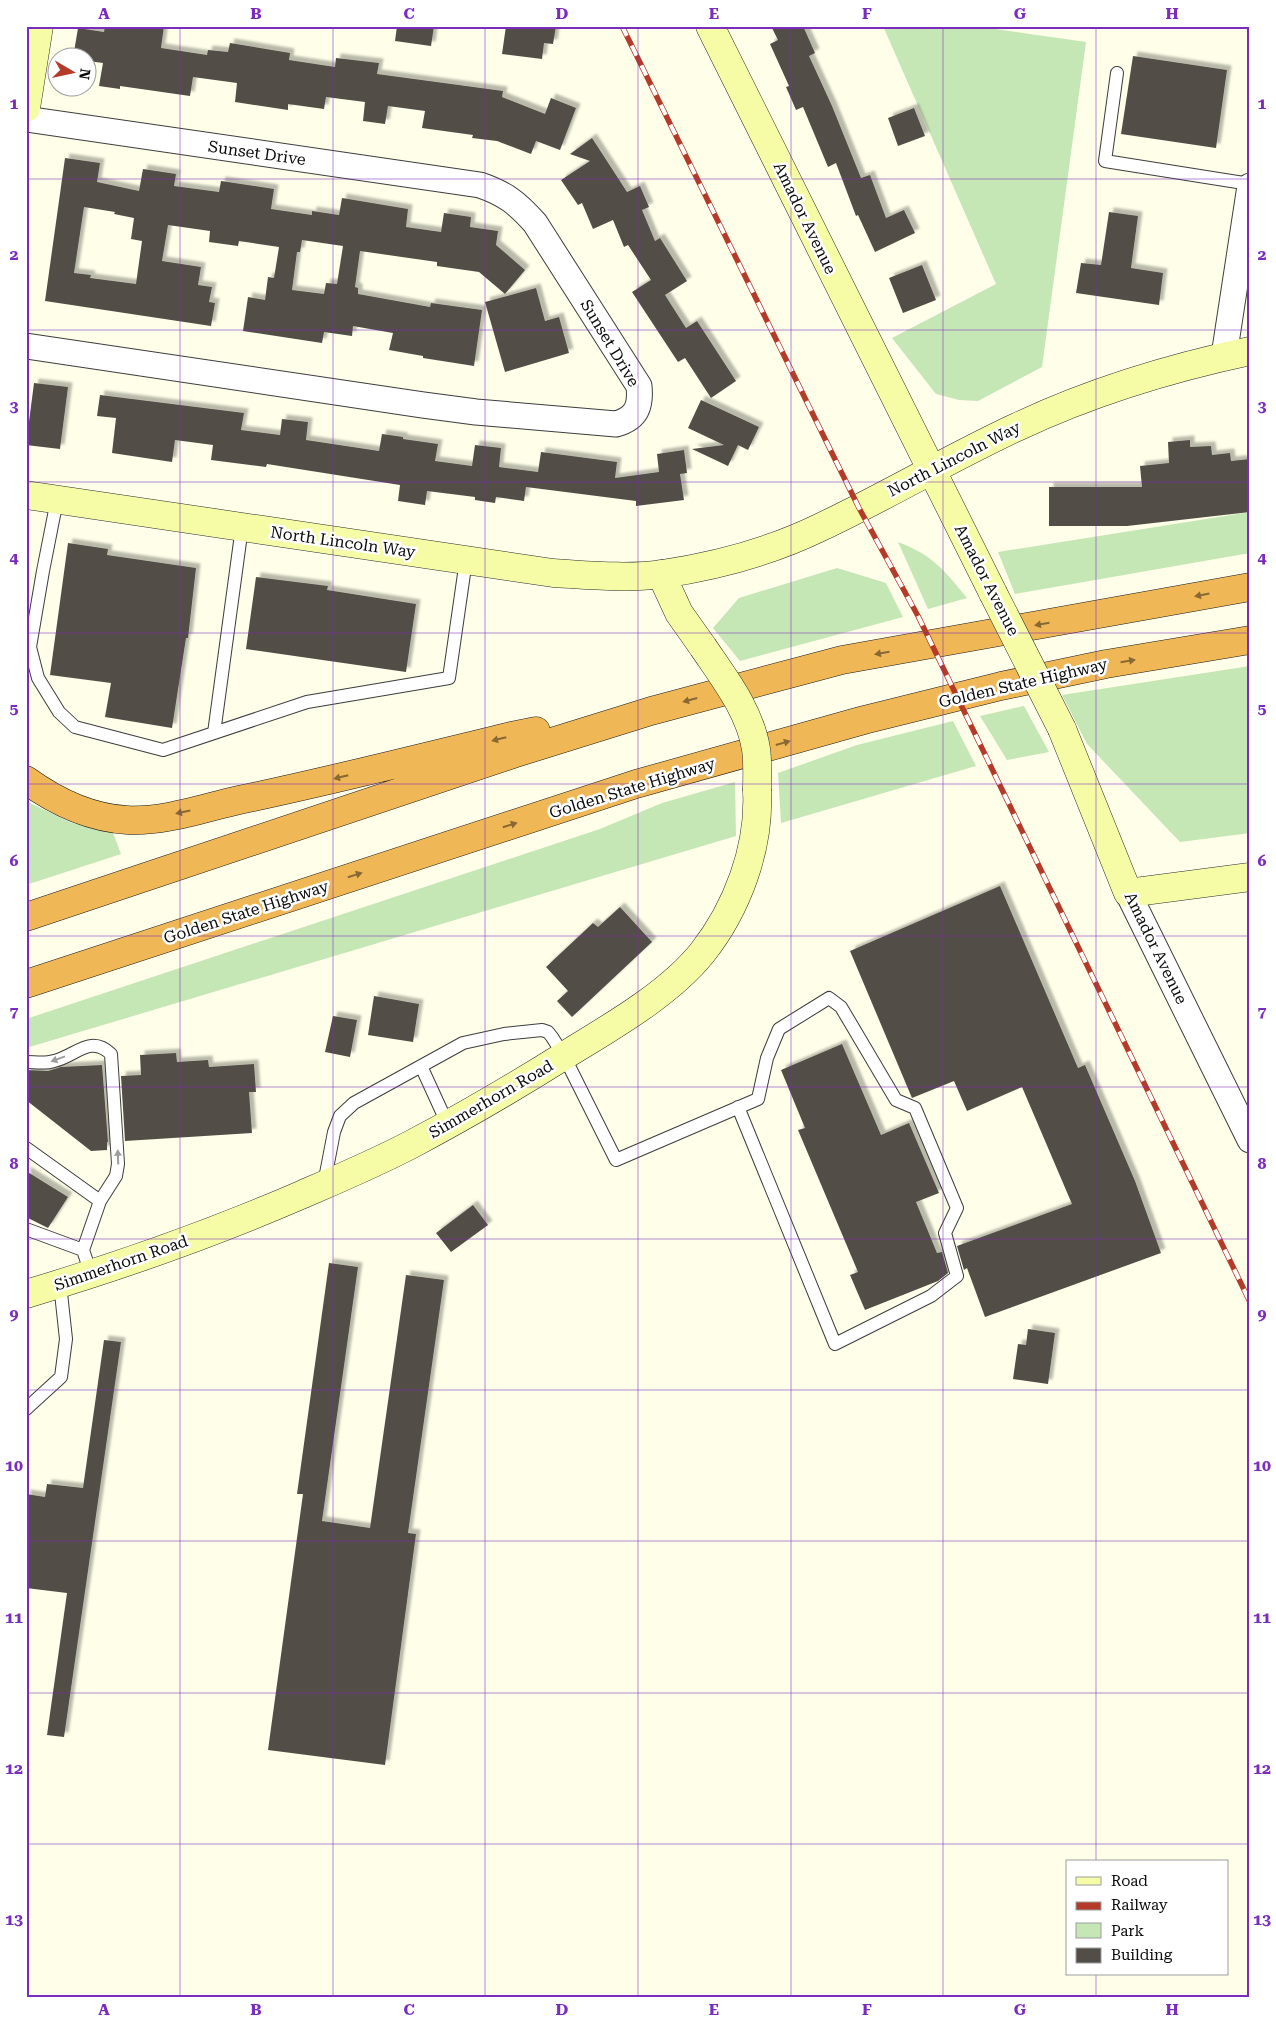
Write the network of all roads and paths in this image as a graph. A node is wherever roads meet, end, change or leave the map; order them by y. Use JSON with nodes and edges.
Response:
{"nodes":[{"id":1,"x":39,"y":26,"type":"edge"},
{"id":2,"x":710,"y":26,"type":"edge"},
{"id":3,"x":1117,"y":73,"type":"dead end"},
{"id":4,"x":26,"y":108,"type":"edge"},
{"id":5,"x":26,"y":119,"type":"edge"},
{"id":6,"x":1249,"y":196,"type":"edge"},
{"id":7,"x":26,"y":346,"type":"edge"},
{"id":8,"x":1237,"y":353,"type":"edge"},
{"id":9,"x":931,"y":469,"type":"junction"},
{"id":10,"x":26,"y":495,"type":"edge"},
{"id":11,"x":57,"y":500,"type":"junction"},
{"id":12,"x":242,"y":527,"type":"junction"},
{"id":13,"x":466,"y":560,"type":"junction"},
{"id":14,"x":661,"y":574,"type":"junction"},
{"id":15,"x":1250,"y":586,"type":"edge"},
{"id":16,"x":1250,"y":640,"type":"edge"},
{"id":17,"x":651,"y":711,"type":"junction"},
{"id":18,"x":214,"y":732,"type":"junction"},
{"id":19,"x":26,"y":780,"type":"edge"},
{"id":20,"x":1250,"y":877,"type":"edge"},
{"id":21,"x":1128,"y":893,"type":"junction"},
{"id":22,"x":26,"y":917,"type":"edge"},
{"id":23,"x":159,"y":941,"type":"junction"},
{"id":24,"x":26,"y":984,"type":"edge"},
{"id":25,"x":26,"y":1000,"type":"edge"},
{"id":26,"x":564,"y":1056,"type":"junction"},
{"id":27,"x":26,"y":1062,"type":"edge"},
{"id":28,"x":421,"y":1066,"type":"junction"},
{"id":29,"x":738,"y":1107,"type":"junction"},
{"id":30,"x":448,"y":1124,"type":"junction"},
{"id":31,"x":1250,"y":1140,"type":"edge"},
{"id":32,"x":26,"y":1148,"type":"edge"},
{"id":33,"x":324,"y":1186,"type":"junction"},
{"id":34,"x":100,"y":1201,"type":"junction"},
{"id":35,"x":26,"y":1229,"type":"edge"},
{"id":36,"x":87,"y":1262,"type":"junction"},
{"id":37,"x":60,"y":1284,"type":"junction"},
{"id":38,"x":26,"y":1294,"type":"edge"},
{"id":39,"x":26,"y":1408,"type":"edge"}],
"edges":[{"from":1,"to":4,"type":"main road"},
{"from":2,"to":9,"type":"main road","name":"Amador Avenue"},
{"from":3,"to":6,"type":"lane"},
{"from":5,"to":7,"type":"street","name":"Sunset Drive"},
{"from":6,"to":8,"type":"street"},
{"from":8,"to":9,"type":"main road","name":"North Lincoln Way"},
{"from":9,"to":14,"type":"main road","name":"North Lincoln Way"},
{"from":9,"to":21,"type":"main road","name":"Amador Avenue","bridge":true},
{"from":10,"to":11,"type":"main road","name":"North Lincoln Way"},
{"from":11,"to":12,"type":"main road","name":"North Lincoln Way"},
{"from":11,"to":18,"type":"lane"},
{"from":12,"to":13,"type":"main road","name":"North Lincoln Way"},
{"from":12,"to":18,"type":"lane"},
{"from":13,"to":14,"type":"main road","name":"North Lincoln Way"},
{"from":13,"to":18,"type":"lane"},
{"from":14,"to":26,"type":"main road","name":"Simmerhorn Road","bridge":true},
{"from":15,"to":17,"type":"highway","one_way":true},
{"from":23,"to":16,"type":"highway","name":"Golden State Highway","one_way":true},
{"from":17,"to":19,"type":"highway","one_way":true},
{"from":17,"to":22,"type":"highway"},
{"from":20,"to":21,"type":"main road"},
{"from":21,"to":31,"type":"street","name":"Amador Avenue"},
{"from":23,"to":24,"type":"highway","name":"Golden State Highway"},
{"from":23,"to":25,"type":"highway"},
{"from":26,"to":28,"type":"lane"},
{"from":26,"to":29,"type":"lane"},
{"from":26,"to":30,"type":"main road","name":"Simmerhorn Road"},
{"from":34,"to":27,"type":"lane","one_way":true},
{"from":28,"to":30,"type":"lane"},
{"from":28,"to":33,"type":"lane"},
{"from":29,"to":29,"type":"lane"},
{"from":30,"to":33,"type":"main road","name":"Simmerhorn Road"},
{"from":32,"to":34,"type":"lane"},
{"from":33,"to":36,"type":"main road","name":"Simmerhorn Road"},
{"from":34,"to":36,"type":"lane"},
{"from":35,"to":36,"type":"lane"},
{"from":36,"to":37,"type":"main road","name":"Simmerhorn Road"},
{"from":37,"to":38,"type":"main road","name":"Simmerhorn Road"},
{"from":37,"to":39,"type":"lane"}]}
